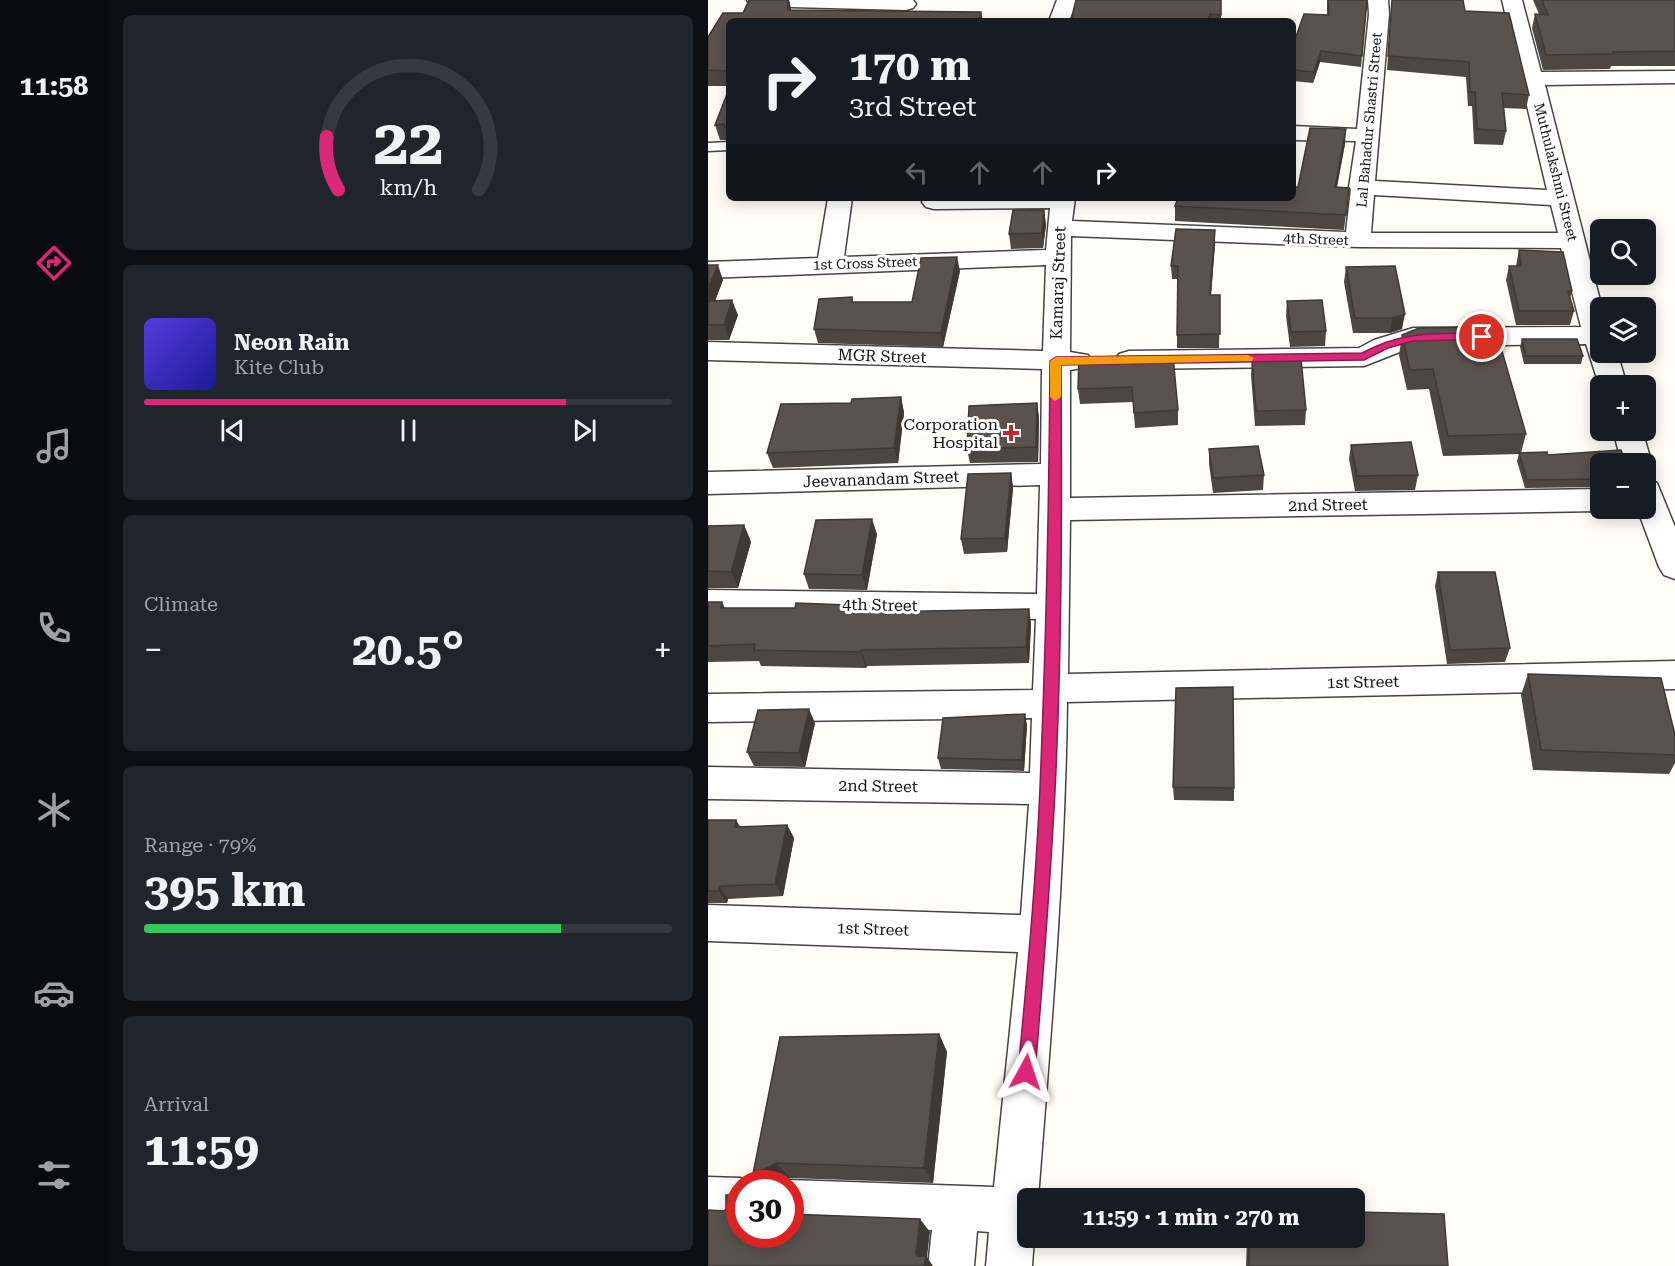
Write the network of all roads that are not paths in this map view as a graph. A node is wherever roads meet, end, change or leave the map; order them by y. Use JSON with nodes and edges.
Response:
{"nodes":[{"id":1,"x":757,"y":0,"type":"edge"},
{"id":2,"x":1067,"y":0,"type":"edge"},
{"id":3,"x":1378,"y":0,"type":"edge"},
{"id":4,"x":1512,"y":0,"type":"edge"},
{"id":5,"x":904,"y":8,"type":"edge"},
{"id":6,"x":1060,"y":18,"type":"edge"},
{"id":7,"x":1675,"y":77,"type":"edge"},
{"id":8,"x":1533,"y":79,"type":"junction"},
{"id":9,"x":1296,"y":133,"type":"edge"},
{"id":10,"x":1368,"y":136,"type":"junction"},
{"id":11,"x":726,"y":146,"type":"edge"},
{"id":12,"x":708,"y":147,"type":"edge"},
{"id":13,"x":1361,"y":187,"type":"junction"},
{"id":14,"x":1560,"y":198,"type":"junction"},
{"id":15,"x":840,"y":201,"type":"edge"},
{"id":16,"x":934,"y":202,"type":"dead end"},
{"id":17,"x":1061,"y":221,"type":"edge"},
{"id":18,"x":1358,"y":240,"type":"junction"},
{"id":19,"x":1573,"y":241,"type":"junction"},
{"id":20,"x":830,"y":264,"type":"junction"},
{"id":21,"x":708,"y":270,"type":"edge"},
{"id":22,"x":1590,"y":306,"type":"edge"},
{"id":23,"x":1590,"y":344,"type":"edge"},
{"id":24,"x":708,"y":351,"type":"edge"},
{"id":25,"x":1056,"y":361,"type":"junction"},
{"id":26,"x":1055,"y":474,"type":"junction"},
{"id":27,"x":708,"y":483,"type":"edge"},
{"id":28,"x":1590,"y":500,"type":"edge"},
{"id":29,"x":1055,"y":509,"type":"junction"},
{"id":30,"x":1655,"y":519,"type":"edge"},
{"id":31,"x":1675,"y":567,"type":"edge"},
{"id":32,"x":708,"y":603,"type":"edge"},
{"id":33,"x":1052,"y":607,"type":"junction"},
{"id":34,"x":1675,"y":675,"type":"edge"},
{"id":35,"x":1050,"y":696,"type":"junction"},
{"id":36,"x":708,"y":708,"type":"edge"},
{"id":37,"x":708,"y":783,"type":"edge"},
{"id":38,"x":1048,"y":789,"type":"junction"},
{"id":39,"x":708,"y":923,"type":"edge"},
{"id":40,"x":1039,"y":934,"type":"junction"},
{"id":41,"x":708,"y":1199,"type":"edge"},
{"id":42,"x":726,"y":1200,"type":"edge"},
{"id":43,"x":804,"y":1202,"type":"edge"},
{"id":44,"x":957,"y":1207,"type":"junction"},
{"id":45,"x":1014,"y":1210,"type":"junction"},
{"id":46,"x":951,"y":1266,"type":"edge"},
{"id":47,"x":1009,"y":1266,"type":"edge"}],
"edges":[{"from":1,"to":5,"type":"street"},
{"from":2,"to":6,"type":"street"},
{"from":3,"to":10,"type":"street","name":"Lal Bahadur Shastri Street"},
{"from":4,"to":8,"type":"street","name":"Muthulakshmi Street"},
{"from":7,"to":8,"type":"street"},
{"from":8,"to":14,"type":"street","name":"Muthulakshmi Street"},
{"from":9,"to":10,"type":"street"},
{"from":10,"to":13,"type":"street","name":"Lal Bahadur Shastri Street"},
{"from":11,"to":12,"type":"lane"},
{"from":13,"to":14,"type":"street"},
{"from":13,"to":18,"type":"street","name":"Lal Bahadur Shastri Street"},
{"from":14,"to":19,"type":"street","name":"Muthulakshmi Street"},
{"from":15,"to":20,"type":"street"},
{"from":16,"to":17,"type":"street"},
{"from":17,"to":18,"type":"street","name":"4th Street"},
{"from":17,"to":20,"type":"street","name":"1st Cross Street"},
{"from":17,"to":25,"type":"street","name":"Kamaraj Street"},
{"from":18,"to":19,"type":"street","name":"4th Street"},
{"from":19,"to":22,"type":"street","name":"Muthulakshmi Street"},
{"from":20,"to":21,"type":"street","name":"1st Cross Street"},
{"from":23,"to":25,"type":"street","name":"MGR Street"},
{"from":24,"to":25,"type":"street","name":"MGR Street"},
{"from":25,"to":26,"type":"street","name":"Kamaraj Street"},
{"from":26,"to":27,"type":"street","name":"Jeevanandam Street"},
{"from":26,"to":29,"type":"street","name":"Kamaraj Street"},
{"from":28,"to":29,"type":"street","name":"2nd Street"},
{"from":29,"to":33,"type":"street","name":"Kamaraj Street"},
{"from":30,"to":31,"type":"street"},
{"from":32,"to":33,"type":"street","name":"4th Street"},
{"from":33,"to":35,"type":"street","name":"Kamaraj Street"},
{"from":34,"to":35,"type":"street","name":"1st Street"},
{"from":35,"to":36,"type":"street","name":"1st Street"},
{"from":35,"to":38,"type":"street","name":"Kamaraj Street"},
{"from":37,"to":38,"type":"street","name":"2nd Street"},
{"from":38,"to":40,"type":"street","name":"Kamaraj Street"},
{"from":39,"to":40,"type":"street","name":"1st Street"},
{"from":40,"to":45,"type":"street","name":"Kamaraj Street"},
{"from":41,"to":42,"type":"street"},
{"from":43,"to":44,"type":"street"},
{"from":44,"to":45,"type":"street"},
{"from":44,"to":46,"type":"street"},
{"from":45,"to":47,"type":"street","name":"Kamaraj Street"}]}
